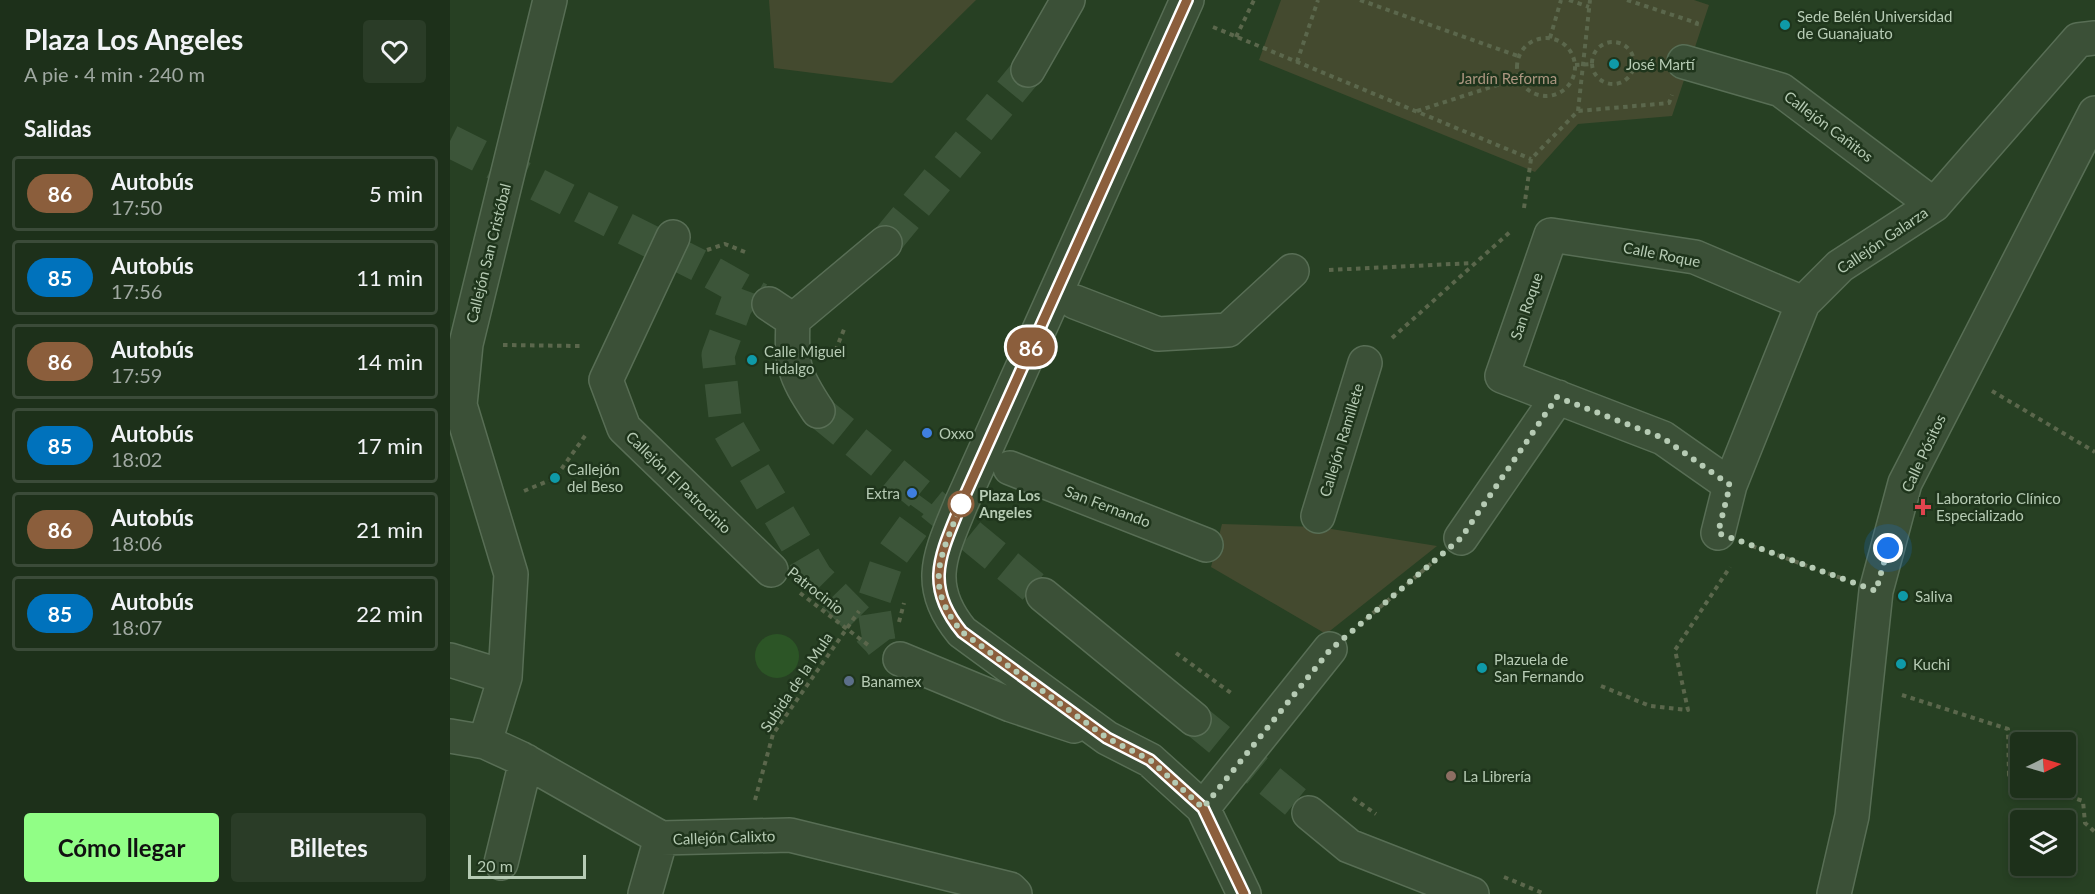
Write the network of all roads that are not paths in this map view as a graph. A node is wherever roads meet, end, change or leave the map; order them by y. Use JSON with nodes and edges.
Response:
{"nodes":[{"id":1,"x":550,"y":0,"type":"edge"},
{"id":2,"x":1068,"y":0,"type":"edge"},
{"id":3,"x":1187,"y":0,"type":"edge"},
{"id":4,"x":2095,"y":38,"type":"edge"},
{"id":5,"x":1684,"y":62,"type":"road end"},
{"id":6,"x":1028,"y":70,"type":"tunnel mouth"},
{"id":7,"x":2095,"y":113,"type":"edge"},
{"id":8,"x":1934,"y":205,"type":"junction"},
{"id":9,"x":1551,"y":235,"type":"joint"},
{"id":10,"x":673,"y":237,"type":"dead end"},
{"id":11,"x":885,"y":243,"type":"tunnel mouth"},
{"id":12,"x":1292,"y":272,"type":"road end"},
{"id":13,"x":1075,"y":302,"type":"dead end"},
{"id":14,"x":1803,"y":303,"type":"junction"},
{"id":15,"x":1365,"y":363,"type":"road end"},
{"id":16,"x":1557,"y":397,"type":"junction"},
{"id":17,"x":818,"y":411,"type":"tunnel mouth"},
{"id":18,"x":1010,"y":468,"type":"dead end"},
{"id":19,"x":1730,"y":485,"type":"junction"},
{"id":20,"x":1318,"y":516,"type":"dead end"},
{"id":21,"x":1461,"y":538,"type":"road end"},
{"id":22,"x":1731,"y":538,"type":"road end"},
{"id":23,"x":1206,"y":545,"type":"dead end"},
{"id":24,"x":771,"y":570,"type":"road end"},
{"id":25,"x":1043,"y":596,"type":"tunnel mouth"},
{"id":26,"x":1330,"y":650,"type":"road end"},
{"id":27,"x":900,"y":659,"type":"tunnel mouth"},
{"id":28,"x":450,"y":660,"type":"edge"},
{"id":29,"x":505,"y":677,"type":"junction"},
{"id":30,"x":1194,"y":719,"type":"tunnel mouth"},
{"id":31,"x":450,"y":736,"type":"edge"},
{"id":32,"x":1107,"y":738,"type":"junction"},
{"id":33,"x":485,"y":742,"type":"junction"},
{"id":34,"x":526,"y":761,"type":"junction"},
{"id":35,"x":1203,"y":808,"type":"junction"},
{"id":36,"x":1309,"y":813,"type":"tunnel mouth"},
{"id":37,"x":661,"y":838,"type":"junction"},
{"id":38,"x":501,"y":863,"type":"dead end"},
{"id":39,"x":645,"y":894,"type":"edge"},
{"id":40,"x":1015,"y":894,"type":"edge"},
{"id":41,"x":1244,"y":894,"type":"edge"},
{"id":42,"x":1472,"y":894,"type":"edge"},
{"id":43,"x":1834,"y":894,"type":"edge"}],
"edges":[{"from":1,"to":29,"type":"street","name":"Callejón San Cristóbal"},
{"from":2,"to":6,"type":"street"},
{"from":3,"to":32,"type":"street"},
{"from":4,"to":8,"type":"street","name":"Callejón Galarza"},
{"from":5,"to":8,"type":"street","name":"Callejón Cañitos"},
{"from":7,"to":43,"type":"street","name":"Calle Pósitos"},
{"from":8,"to":14,"type":"street","name":"Callejón Galarza"},
{"from":9,"to":14,"type":"street","name":"Calle Roque"},
{"from":9,"to":16,"type":"street","name":"San Roque"},
{"from":10,"to":24,"type":"street","name":"Callejón El Patrocinio"},
{"from":11,"to":17,"type":"street"},
{"from":12,"to":13,"type":"street"},
{"from":14,"to":19,"type":"street","name":"Callejón Galarza"},
{"from":15,"to":20,"type":"street","name":"Callejón Ramillete"},
{"from":16,"to":19,"type":"street"},
{"from":16,"to":21,"type":"street"},
{"from":18,"to":23,"type":"street","name":"San Fernando"},
{"from":19,"to":22,"type":"street","name":"Callejón Galarza"},
{"from":25,"to":30,"type":"street"},
{"from":26,"to":35,"type":"street"},
{"from":27,"to":32,"type":"street"},
{"from":28,"to":29,"type":"street"},
{"from":29,"to":33,"type":"street","name":"Callejón San Cristóbal"},
{"from":31,"to":33,"type":"street","name":"Callejón Calixto"},
{"from":32,"to":35,"type":"street"},
{"from":33,"to":34,"type":"street","name":"Callejón Calixto"},
{"from":34,"to":37,"type":"street","name":"Callejón Calixto"},
{"from":34,"to":38,"type":"street"},
{"from":35,"to":41,"type":"street"},
{"from":36,"to":42,"type":"street"},
{"from":37,"to":39,"type":"street"},
{"from":37,"to":40,"type":"street","name":"Callejón Calixto"}]}
